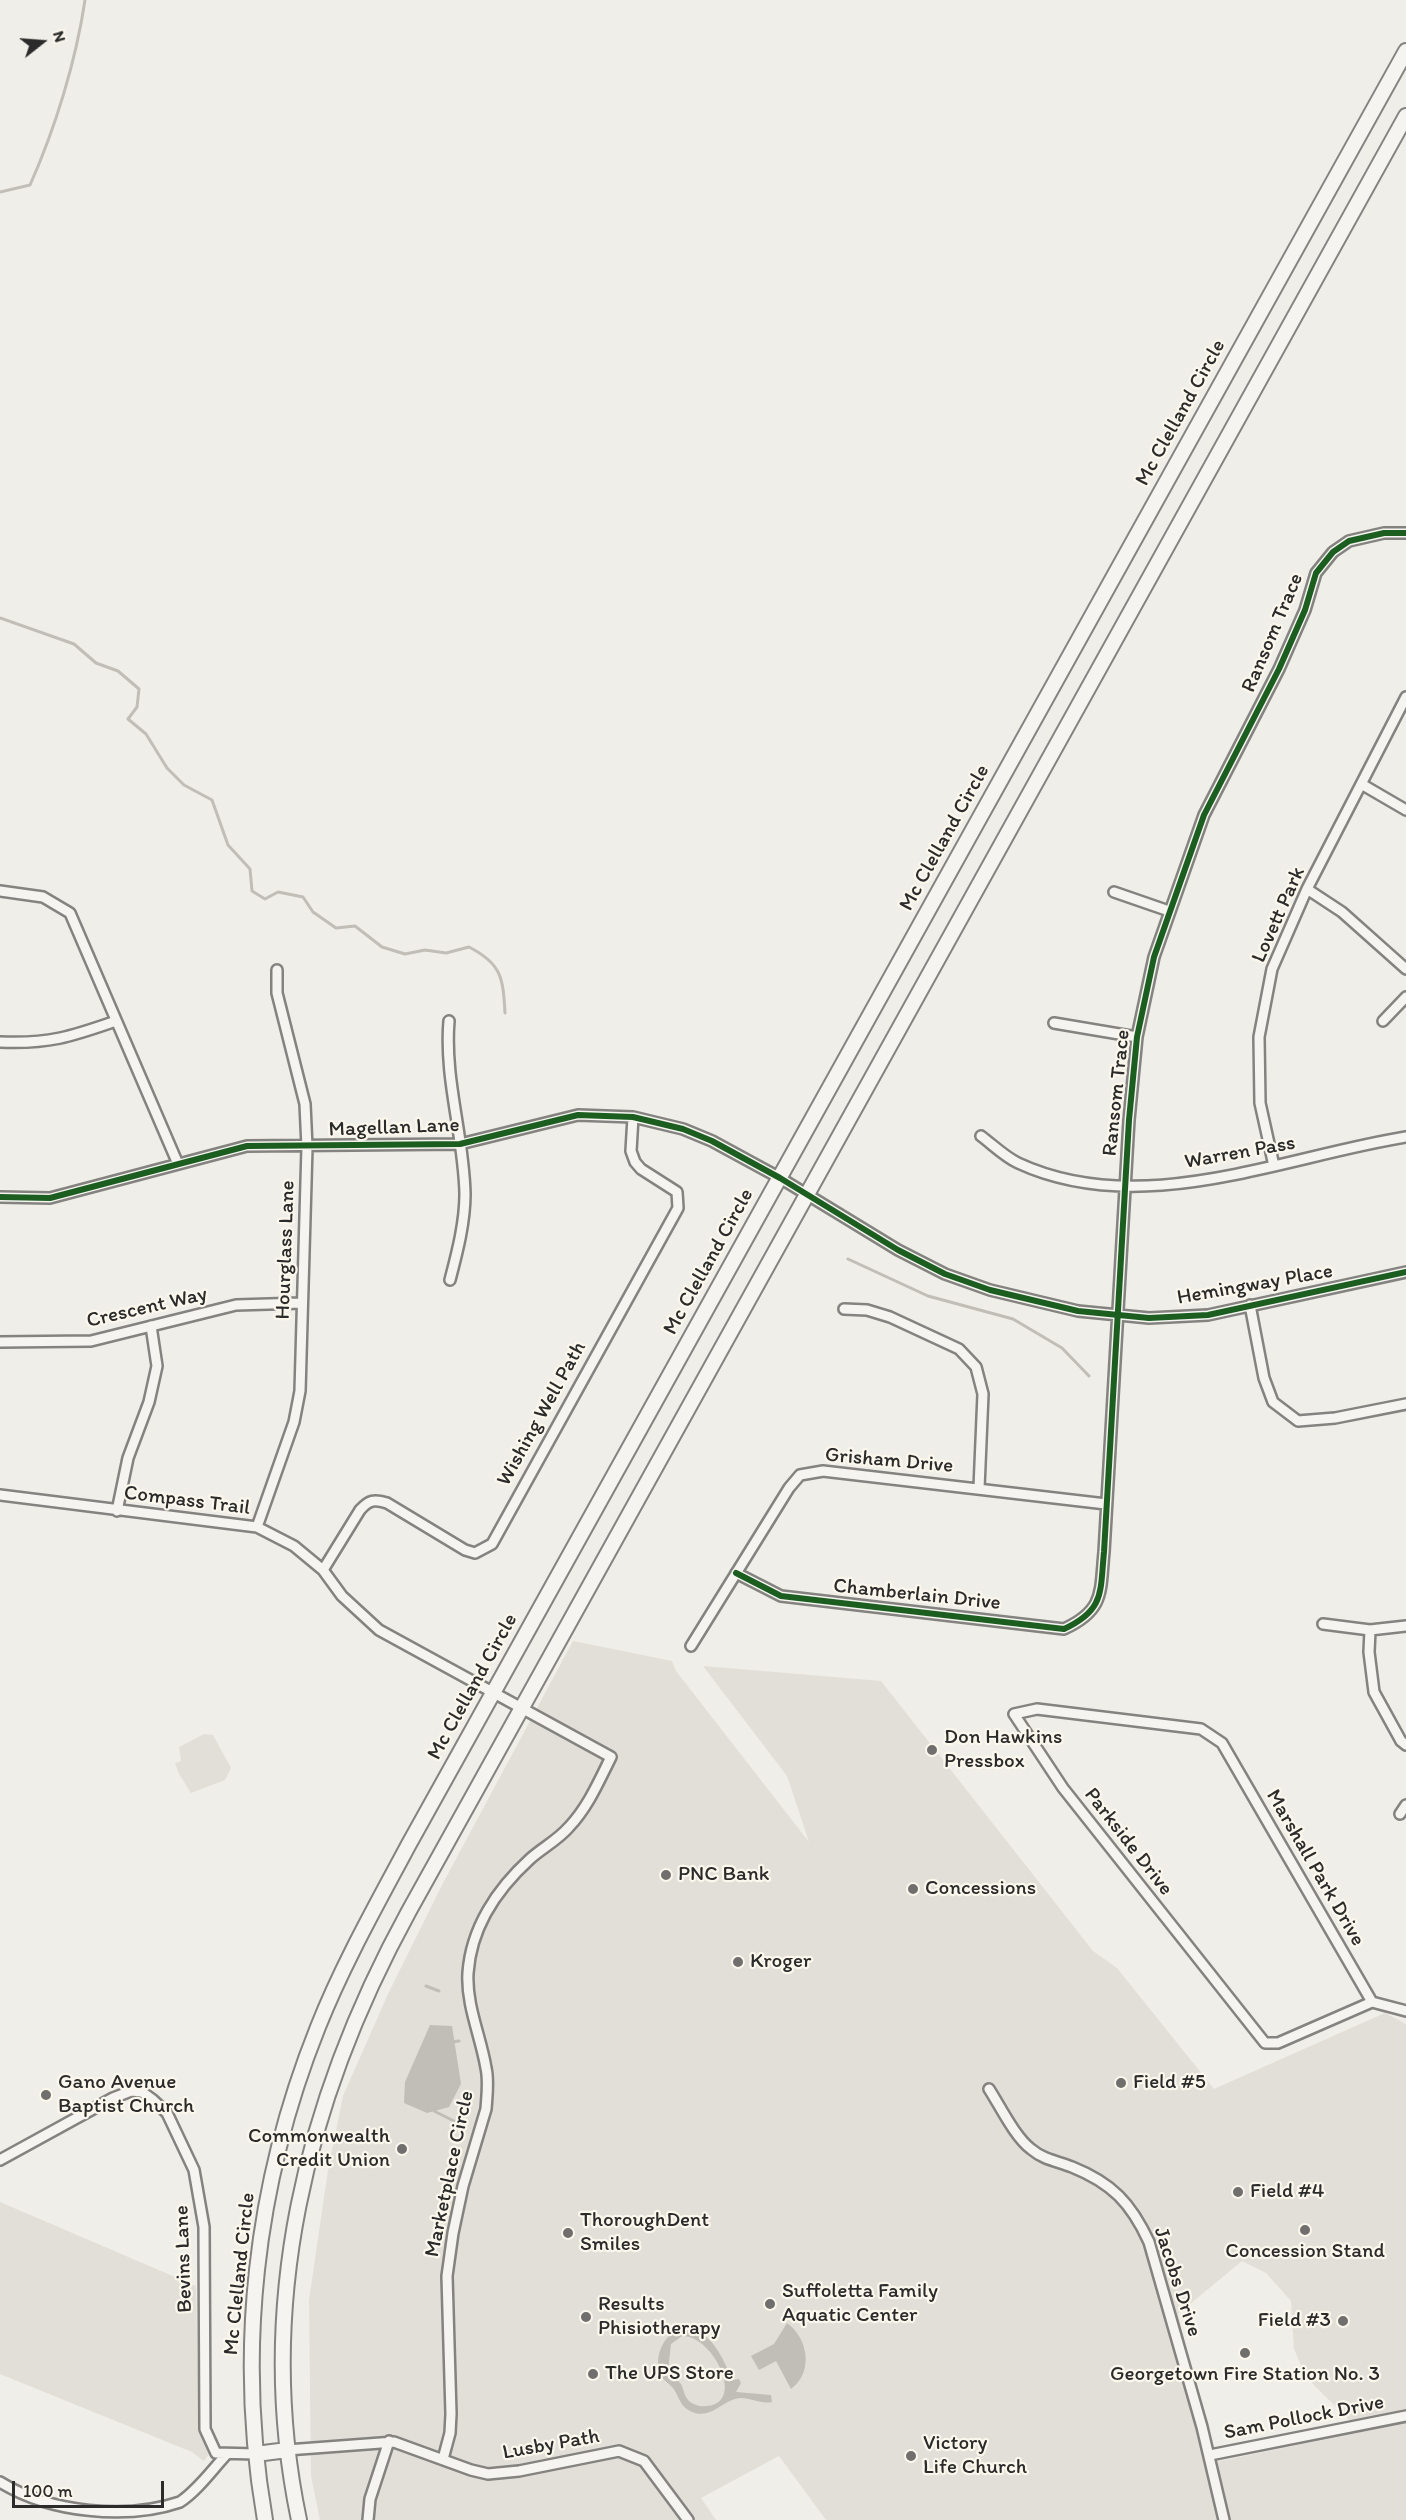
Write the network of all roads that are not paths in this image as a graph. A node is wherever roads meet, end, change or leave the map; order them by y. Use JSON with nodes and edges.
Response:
{"nodes":[{"id":1,"x":1406,"y":51,"type":"edge"},
{"id":2,"x":1406,"y":116,"type":"edge"},
{"id":3,"x":1406,"y":533,"type":"edge"},
{"id":4,"x":1406,"y":697,"type":"edge"},
{"id":5,"x":1363,"y":785,"type":"junction"},
{"id":6,"x":1406,"y":810,"type":"edge"},
{"id":7,"x":1307,"y":889,"type":"junction"},
{"id":8,"x":0,"y":891,"type":"edge"},
{"id":9,"x":1114,"y":892,"type":"dead end"},
{"id":10,"x":1169,"y":911,"type":"junction"},
{"id":11,"x":1406,"y":969,"type":"edge"},
{"id":12,"x":277,"y":970,"type":"dead end"},
{"id":13,"x":1406,"y":997,"type":"edge"},
{"id":14,"x":116,"y":1021,"type":"junction"},
{"id":15,"x":449,"y":1021,"type":"dead end"},
{"id":16,"x":1383,"y":1021,"type":"dead end"},
{"id":17,"x":1054,"y":1023,"type":"dead end"},
{"id":18,"x":1137,"y":1037,"type":"junction"},
{"id":19,"x":0,"y":1042,"type":"edge"},
{"id":20,"x":633,"y":1118,"type":"junction"},
{"id":21,"x":981,"y":1136,"type":"dead end"},
{"id":22,"x":1406,"y":1137,"type":"edge"},
{"id":23,"x":460,"y":1144,"type":"junction"},
{"id":24,"x":307,"y":1147,"type":"junction"},
{"id":25,"x":178,"y":1164,"type":"junction"},
{"id":26,"x":1274,"y":1166,"type":"junction"},
{"id":27,"x":780,"y":1178,"type":"junction"},
{"id":28,"x":1125,"y":1186,"type":"junction"},
{"id":29,"x":807,"y":1195,"type":"junction"},
{"id":30,"x":0,"y":1197,"type":"edge"},
{"id":31,"x":1406,"y":1272,"type":"edge"},
{"id":32,"x":450,"y":1280,"type":"dead end"},
{"id":33,"x":302,"y":1303,"type":"junction"},
{"id":34,"x":1250,"y":1305,"type":"junction"},
{"id":35,"x":844,"y":1309,"type":"dead end"},
{"id":36,"x":1117,"y":1315,"type":"junction"},
{"id":37,"x":151,"y":1326,"type":"junction"},
{"id":38,"x":0,"y":1342,"type":"edge"},
{"id":39,"x":1406,"y":1404,"type":"edge"},
{"id":40,"x":979,"y":1488,"type":"junction"},
{"id":41,"x":0,"y":1495,"type":"edge"},
{"id":42,"x":1106,"y":1504,"type":"junction"},
{"id":43,"x":117,"y":1511,"type":"junction"},
{"id":44,"x":257,"y":1527,"type":"junction"},
{"id":45,"x":323,"y":1570,"type":"junction"},
{"id":46,"x":736,"y":1574,"type":"junction"},
{"id":47,"x":1092,"y":1611,"type":"joint"},
{"id":48,"x":1323,"y":1624,"type":"dead end"},
{"id":49,"x":1406,"y":1626,"type":"edge"},
{"id":50,"x":1370,"y":1630,"type":"junction"},
{"id":51,"x":691,"y":1646,"type":"dead end"},
{"id":52,"x":494,"y":1693,"type":"junction"},
{"id":53,"x":522,"y":1708,"type":"junction"},
{"id":54,"x":1201,"y":1728,"type":"joint"},
{"id":55,"x":1406,"y":1745,"type":"edge"},
{"id":56,"x":1372,"y":2002,"type":"junction"},
{"id":57,"x":1406,"y":2011,"type":"edge"},
{"id":58,"x":989,"y":2089,"type":"dead end"},
{"id":59,"x":0,"y":2160,"type":"edge"},
{"id":60,"x":1406,"y":2416,"type":"edge"},
{"id":61,"x":389,"y":2441,"type":"junction"},
{"id":62,"x":288,"y":2451,"type":"junction"},
{"id":63,"x":256,"y":2454,"type":"junction"},
{"id":64,"x":226,"y":2455,"type":"junction"},
{"id":65,"x":1210,"y":2455,"type":"junction"},
{"id":66,"x":443,"y":2459,"type":"junction"},
{"id":67,"x":0,"y":2482,"type":"edge"},
{"id":68,"x":265,"y":2520,"type":"edge"},
{"id":69,"x":299,"y":2520,"type":"edge"},
{"id":70,"x":368,"y":2520,"type":"edge"},
{"id":71,"x":688,"y":2520,"type":"edge"},
{"id":72,"x":1224,"y":2520,"type":"edge"}],
"edges":[{"from":1,"to":27,"type":"highway","name":"Mc Clelland Circle"},
{"from":2,"to":29,"type":"highway"},
{"from":3,"to":10,"type":"street","name":"Ransom Trace"},
{"from":4,"to":5,"type":"street","name":"Lovett Park"},
{"from":5,"to":6,"type":"street"},
{"from":5,"to":7,"type":"street","name":"Lovett Park"},
{"from":7,"to":11,"type":"street"},
{"from":7,"to":26,"type":"street","name":"Lovett Park"},
{"from":8,"to":14,"type":"street"},
{"from":9,"to":10,"type":"street"},
{"from":10,"to":18,"type":"street","name":"Ransom Trace"},
{"from":12,"to":24,"type":"street","name":"Hourglass Lane"},
{"from":13,"to":16,"type":"street"},
{"from":14,"to":19,"type":"street"},
{"from":14,"to":25,"type":"street"},
{"from":15,"to":23,"type":"street"},
{"from":17,"to":18,"type":"street"},
{"from":18,"to":28,"type":"street","name":"Ransom Trace"},
{"from":20,"to":23,"type":"street","name":"Magellan Lane"},
{"from":20,"to":27,"type":"street","name":"Magellan Lane"},
{"from":20,"to":45,"type":"street","name":"Wishing Well Path"},
{"from":21,"to":28,"type":"street","name":"Warren Pass"},
{"from":22,"to":26,"type":"street","name":"Warren Pass"},
{"from":23,"to":24,"type":"street","name":"Magellan Lane"},
{"from":23,"to":32,"type":"street"},
{"from":24,"to":25,"type":"street","name":"Magellan Lane"},
{"from":24,"to":33,"type":"street","name":"Hourglass Lane"},
{"from":25,"to":30,"type":"street","name":"Magellan Lane"},
{"from":26,"to":28,"type":"street","name":"Warren Pass"},
{"from":27,"to":29,"type":"street","name":"Hemingway Place"},
{"from":27,"to":52,"type":"highway","name":"Mc Clelland Circle"},
{"from":28,"to":36,"type":"street","name":"Ransom Trace"},
{"from":29,"to":36,"type":"street","name":"Hemingway Place"},
{"from":29,"to":53,"type":"highway"},
{"from":31,"to":34,"type":"street","name":"Hemingway Place"},
{"from":33,"to":37,"type":"street","name":"Crescent Way"},
{"from":33,"to":44,"type":"street","name":"Hourglass Lane"},
{"from":34,"to":36,"type":"street","name":"Hemingway Place"},
{"from":34,"to":39,"type":"street"},
{"from":35,"to":40,"type":"street"},
{"from":36,"to":42,"type":"street","name":"Ransom Trace"},
{"from":37,"to":38,"type":"street","name":"Crescent Way"},
{"from":37,"to":43,"type":"street"},
{"from":40,"to":42,"type":"street","name":"Grisham Drive"},
{"from":40,"to":46,"type":"street","name":"Grisham Drive"},
{"from":41,"to":43,"type":"street","name":"Compass Trail"},
{"from":42,"to":47,"type":"street","name":"Ransom Trace"},
{"from":43,"to":44,"type":"street","name":"Compass Trail"},
{"from":44,"to":45,"type":"street","name":"Compass Trail"},
{"from":45,"to":52,"type":"street","name":"Compass Trail"},
{"from":46,"to":47,"type":"street","name":"Chamberlain Drive"},
{"from":46,"to":51,"type":"street","name":"Grisham Drive"},
{"from":48,"to":50,"type":"street"},
{"from":49,"to":50,"type":"street"},
{"from":50,"to":55,"type":"street"},
{"from":52,"to":53,"type":"street","name":"Marketplace Circle"},
{"from":52,"to":63,"type":"highway","name":"Mc Clelland Circle"},
{"from":53,"to":62,"type":"highway"},
{"from":53,"to":66,"type":"street","name":"Marketplace Circle"},
{"from":54,"to":56,"type":"street","name":"Marshall Park Drive"},
{"from":54,"to":56,"type":"street","name":"Parkside Drive"},
{"from":56,"to":57,"type":"street"},
{"from":58,"to":65,"type":"street","name":"Jacobs Drive"},
{"from":59,"to":64,"type":"street","name":"Bevins Lane"},
{"from":60,"to":65,"type":"street","name":"Sam Pollock Drive"},
{"from":61,"to":62,"type":"street","name":"Lusby Path"},
{"from":61,"to":66,"type":"street","name":"Lusby Path"},
{"from":61,"to":70,"type":"street"},
{"from":62,"to":63,"type":"highway"},
{"from":62,"to":69,"type":"highway"},
{"from":63,"to":64,"type":"street"},
{"from":63,"to":68,"type":"highway","name":"Mc Clelland Circle"},
{"from":64,"to":67,"type":"street"},
{"from":65,"to":72,"type":"street","name":"Jacobs Drive"},
{"from":66,"to":71,"type":"street","name":"Lusby Path"}]}
